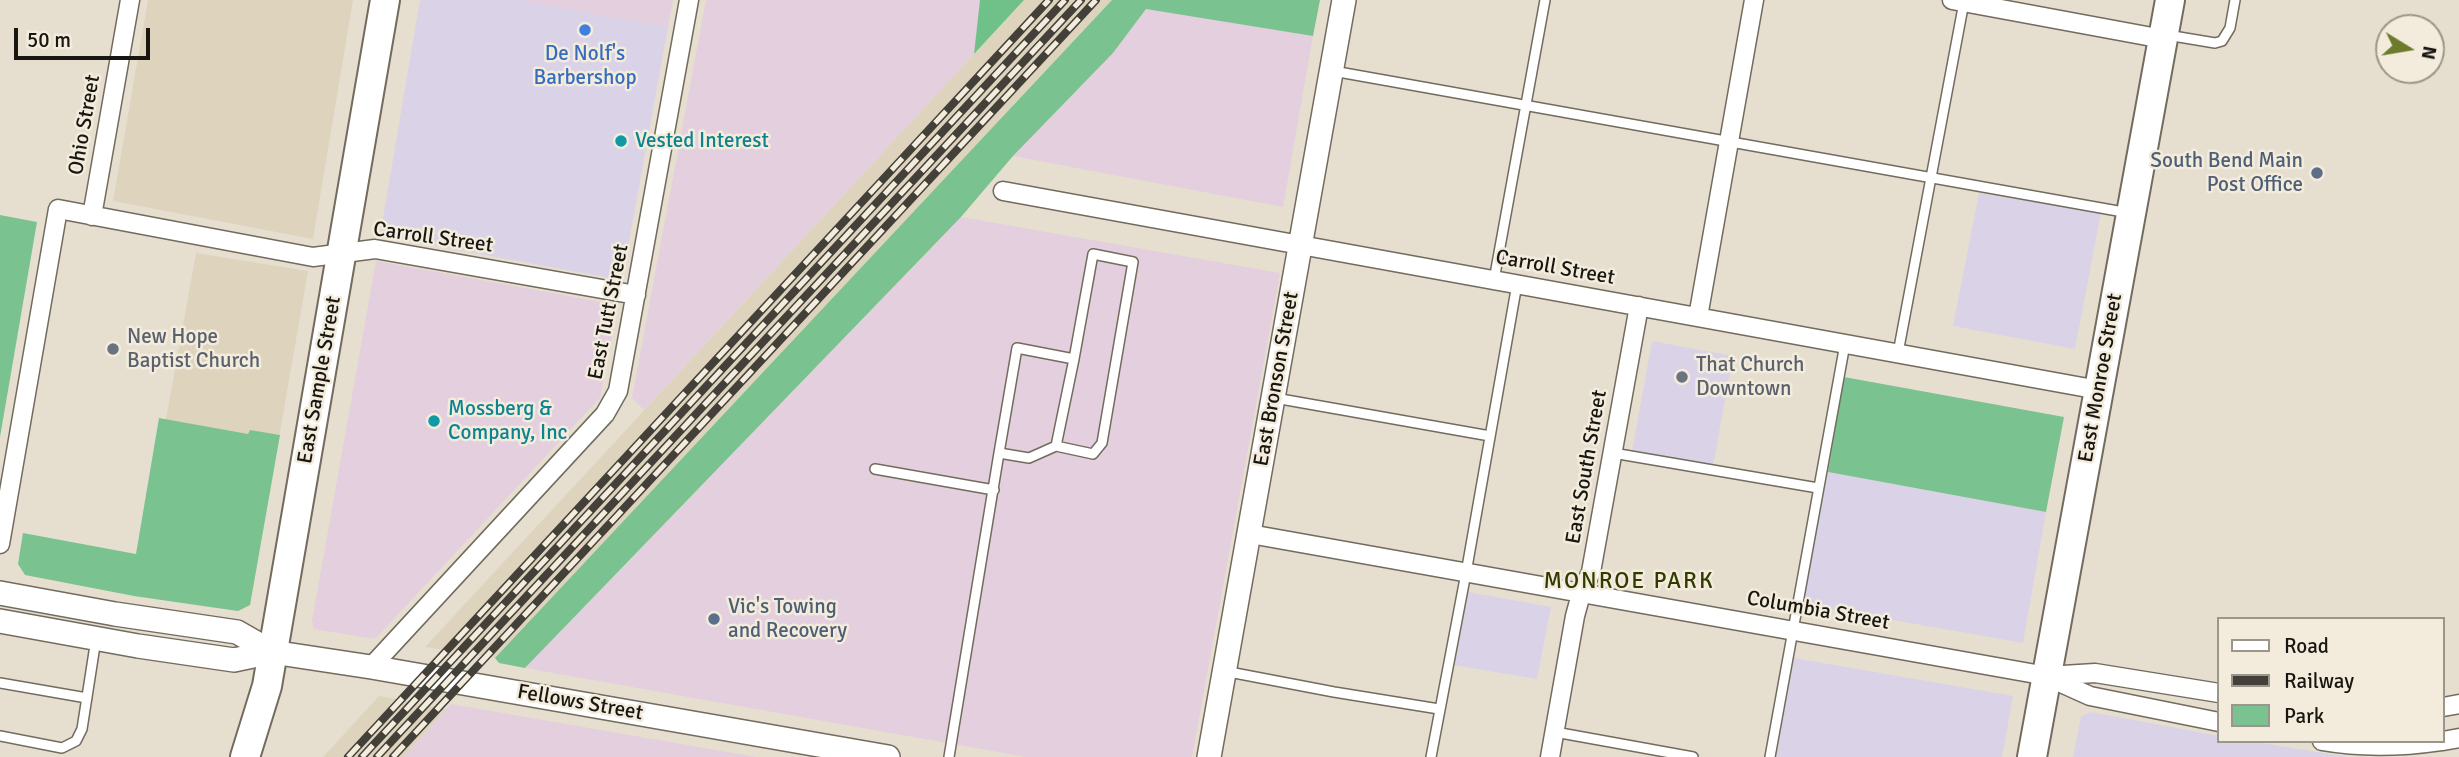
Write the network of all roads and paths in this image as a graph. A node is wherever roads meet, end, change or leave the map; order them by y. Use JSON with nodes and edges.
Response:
{"nodes":[{"id":1,"x":130,"y":0,"type":"edge"},
{"id":2,"x":385,"y":0,"type":"edge"},
{"id":3,"x":688,"y":0,"type":"edge"},
{"id":4,"x":1344,"y":0,"type":"edge"},
{"id":5,"x":1545,"y":0,"type":"edge"},
{"id":6,"x":1754,"y":0,"type":"edge"},
{"id":7,"x":2170,"y":0,"type":"edge"},
{"id":8,"x":2235,"y":0,"type":"edge"},
{"id":9,"x":1958,"y":1,"type":"edge"},
{"id":10,"x":2163,"y":37,"type":"junction"},
{"id":11,"x":1331,"y":71,"type":"junction"},
{"id":12,"x":1526,"y":105,"type":"junction"},
{"id":13,"x":1728,"y":143,"type":"junction"},
{"id":14,"x":1932,"y":178,"type":"junction"},
{"id":15,"x":1003,"y":191,"type":"dead end"},
{"id":16,"x":2131,"y":214,"type":"junction"},
{"id":17,"x":92,"y":216,"type":"junction"},
{"id":18,"x":1300,"y":245,"type":"junction"},
{"id":19,"x":342,"y":253,"type":"junction"},
{"id":20,"x":1494,"y":280,"type":"junction"},
{"id":21,"x":1517,"y":284,"type":"junction"},
{"id":22,"x":636,"y":295,"type":"junction"},
{"id":23,"x":1639,"y":306,"type":"junction"},
{"id":24,"x":1698,"y":317,"type":"junction"},
{"id":25,"x":1845,"y":344,"type":"junction"},
{"id":26,"x":1898,"y":353,"type":"junction"},
{"id":27,"x":1074,"y":359,"type":"junction"},
{"id":28,"x":2098,"y":390,"type":"junction"},
{"id":29,"x":1273,"y":398,"type":"junction"},
{"id":30,"x":1490,"y":436,"type":"junction"},
{"id":31,"x":1056,"y":446,"type":"junction"},
{"id":32,"x":999,"y":453,"type":"junction"},
{"id":33,"x":1613,"y":453,"type":"junction"},
{"id":34,"x":875,"y":469,"type":"dead end"},
{"id":35,"x":1818,"y":488,"type":"junction"},
{"id":36,"x":993,"y":490,"type":"junction"},
{"id":37,"x":1250,"y":534,"type":"junction"},
{"id":38,"x":0,"y":544,"type":"edge"},
{"id":39,"x":1466,"y":573,"type":"junction"},
{"id":40,"x":0,"y":593,"type":"edge"},
{"id":41,"x":1581,"y":594,"type":"junction"},
{"id":42,"x":0,"y":621,"type":"edge"},
{"id":43,"x":1793,"y":629,"type":"junction"},
{"id":44,"x":96,"y":639,"type":"junction"},
{"id":45,"x":272,"y":652,"type":"junction"},
{"id":46,"x":371,"y":667,"type":"junction"},
{"id":47,"x":1224,"y":671,"type":"junction"},
{"id":48,"x":2046,"y":676,"type":"junction"},
{"id":49,"x":0,"y":683,"type":"edge"},
{"id":50,"x":267,"y":686,"type":"junction"},
{"id":51,"x":2218,"y":693,"type":"edge"},
{"id":52,"x":87,"y":698,"type":"junction"},
{"id":53,"x":1439,"y":709,"type":"junction"},
{"id":54,"x":2218,"y":722,"type":"edge"},
{"id":55,"x":1555,"y":732,"type":"junction"},
{"id":56,"x":0,"y":736,"type":"edge"},
{"id":57,"x":2423,"y":743,"type":"edge"},
{"id":58,"x":2326,"y":744,"type":"edge"},
{"id":59,"x":245,"y":757,"type":"edge"},
{"id":60,"x":264,"y":757,"type":"edge"},
{"id":61,"x":888,"y":757,"type":"edge"},
{"id":62,"x":949,"y":757,"type":"edge"},
{"id":63,"x":1209,"y":757,"type":"edge"},
{"id":64,"x":1431,"y":757,"type":"edge"},
{"id":65,"x":1550,"y":757,"type":"edge"},
{"id":66,"x":1693,"y":757,"type":"edge"},
{"id":67,"x":1770,"y":757,"type":"edge"},
{"id":68,"x":2032,"y":757,"type":"edge"}],
"edges":[{"from":1,"to":17,"type":"street","name":"Ohio Street"},
{"from":2,"to":19,"type":"main road","name":"East Sample Street"},
{"from":3,"to":22,"type":"street","name":"East Tutt Street"},
{"from":4,"to":11,"type":"street","name":"East Bronson Street"},
{"from":5,"to":12,"type":"lane"},
{"from":6,"to":13,"type":"street"},
{"from":7,"to":10,"type":"main road","name":"East Monroe Street"},
{"from":8,"to":10,"type":"lane"},
{"from":9,"to":10,"type":"street"},
{"from":9,"to":14,"type":"lane"},
{"from":10,"to":16,"type":"main road","name":"East Monroe Street"},
{"from":11,"to":12,"type":"lane"},
{"from":11,"to":18,"type":"street","name":"East Bronson Street"},
{"from":12,"to":13,"type":"lane"},
{"from":12,"to":20,"type":"lane"},
{"from":13,"to":14,"type":"lane"},
{"from":13,"to":24,"type":"street"},
{"from":14,"to":16,"type":"lane"},
{"from":14,"to":26,"type":"lane"},
{"from":15,"to":18,"type":"street","name":"Carroll Street"},
{"from":16,"to":28,"type":"main road","name":"East Monroe Street"},
{"from":17,"to":19,"type":"street","name":"Carroll Street"},
{"from":17,"to":38,"type":"street","name":"Carroll Street"},
{"from":18,"to":20,"type":"street","name":"Carroll Street"},
{"from":18,"to":29,"type":"street","name":"East Bronson Street"},
{"from":19,"to":22,"type":"street","name":"Carroll Street"},
{"from":19,"to":45,"type":"main road","name":"East Sample Street"},
{"from":20,"to":21,"type":"street","name":"Carroll Street"},
{"from":21,"to":23,"type":"street","name":"Carroll Street"},
{"from":21,"to":30,"type":"lane"},
{"from":22,"to":46,"type":"street","name":"East Tutt Street"},
{"from":23,"to":24,"type":"street","name":"Carroll Street"},
{"from":23,"to":33,"type":"street","name":"East South Street"},
{"from":24,"to":25,"type":"street","name":"Carroll Street"},
{"from":25,"to":26,"type":"street","name":"Carroll Street"},
{"from":25,"to":35,"type":"lane"},
{"from":26,"to":28,"type":"street","name":"Carroll Street"},
{"from":27,"to":31,"type":"lane"},
{"from":27,"to":31,"type":"lane"},
{"from":27,"to":32,"type":"lane"},
{"from":28,"to":48,"type":"main road","name":"East Monroe Street"},
{"from":29,"to":30,"type":"lane"},
{"from":29,"to":37,"type":"street","name":"East Bronson Street"},
{"from":30,"to":39,"type":"lane"},
{"from":31,"to":32,"type":"lane"},
{"from":32,"to":36,"type":"lane"},
{"from":33,"to":35,"type":"lane"},
{"from":33,"to":41,"type":"street","name":"East South Street"},
{"from":34,"to":36,"type":"lane"},
{"from":35,"to":43,"type":"lane"},
{"from":36,"to":62,"type":"lane"},
{"from":37,"to":39,"type":"street","name":"Columbia Street"},
{"from":37,"to":47,"type":"street","name":"East Bronson Street"},
{"from":39,"to":41,"type":"street","name":"Columbia Street"},
{"from":39,"to":53,"type":"lane"},
{"from":40,"to":45,"type":"street","name":"Fellows Street"},
{"from":41,"to":43,"type":"street","name":"Columbia Street"},
{"from":41,"to":55,"type":"street","name":"East South Street"},
{"from":42,"to":44,"type":"street","name":"Fellows Street"},
{"from":43,"to":48,"type":"street","name":"Columbia Street"},
{"from":43,"to":67,"type":"lane"},
{"from":44,"to":45,"type":"street","name":"Fellows Street"},
{"from":44,"to":52,"type":"lane"},
{"from":45,"to":46,"type":"street","name":"Fellows Street"},
{"from":45,"to":50,"type":"main road","name":"East Sample Street"},
{"from":46,"to":61,"type":"street","name":"Fellows Street"},
{"from":47,"to":53,"type":"lane"},
{"from":47,"to":63,"type":"street","name":"East Bronson Street"},
{"from":48,"to":51,"type":"street","name":"Columbia Street"},
{"from":48,"to":54,"type":"street","name":"Columbia Street"},
{"from":48,"to":68,"type":"main road","name":"East Monroe Street"},
{"from":49,"to":52,"type":"lane"},
{"from":50,"to":59,"type":"main road","name":"East Sample Street"},
{"from":50,"to":60,"type":"main road"},
{"from":52,"to":56,"type":"lane"},
{"from":53,"to":64,"type":"lane"},
{"from":55,"to":65,"type":"street","name":"East South Street"},
{"from":55,"to":66,"type":"lane"},
{"from":57,"to":58,"type":"street"}]}
